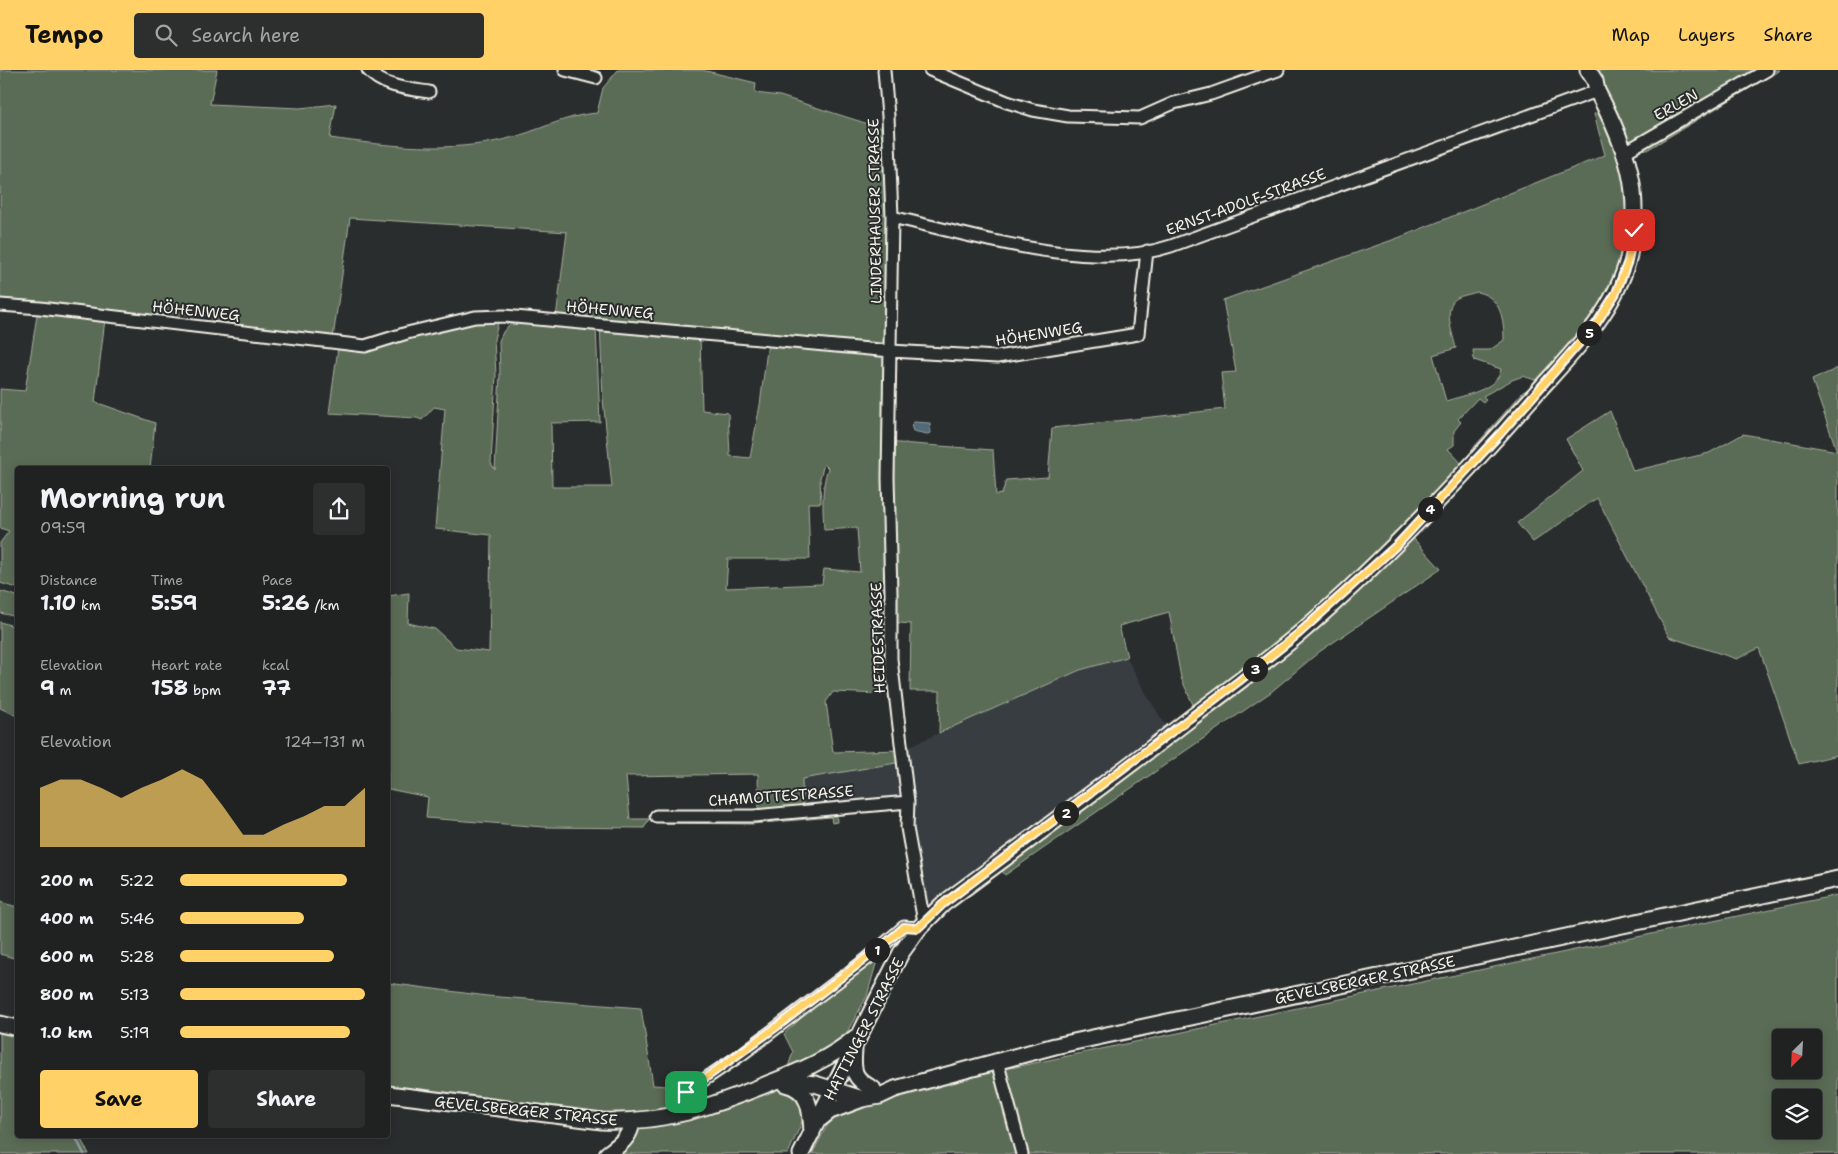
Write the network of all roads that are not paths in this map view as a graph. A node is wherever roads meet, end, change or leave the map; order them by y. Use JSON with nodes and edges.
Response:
{"nodes":[{"id":1,"x":368,"y":70,"type":"edge"},
{"id":2,"x":565,"y":70,"type":"edge"},
{"id":3,"x":884,"y":70,"type":"edge"},
{"id":4,"x":930,"y":70,"type":"edge"},
{"id":5,"x":1278,"y":70,"type":"edge"},
{"id":6,"x":1580,"y":70,"type":"edge"},
{"id":7,"x":1588,"y":70,"type":"edge"},
{"id":8,"x":1767,"y":70,"type":"edge"},
{"id":9,"x":596,"y":78,"type":"dead end"},
{"id":10,"x":1597,"y":91,"type":"junction"},
{"id":11,"x":429,"y":92,"type":"dead end"},
{"id":12,"x":1625,"y":152,"type":"junction"},
{"id":13,"x":892,"y":217,"type":"junction"},
{"id":14,"x":1147,"y":252,"type":"junction"},
{"id":15,"x":0,"y":305,"type":"edge"},
{"id":16,"x":891,"y":351,"type":"junction"},
{"id":17,"x":908,"y":802,"type":"junction"},
{"id":18,"x":656,"y":816,"type":"dead end"},
{"id":19,"x":1838,"y":879,"type":"edge"},
{"id":20,"x":921,"y":925,"type":"junction"},
{"id":21,"x":0,"y":1024,"type":"edge"},
{"id":22,"x":15,"y":1027,"type":"edge"},
{"id":23,"x":861,"y":1033,"type":"junction"},
{"id":24,"x":854,"y":1048,"type":"junction"},
{"id":25,"x":997,"y":1061,"type":"junction"},
{"id":26,"x":799,"y":1071,"type":"junction"},
{"id":27,"x":774,"y":1082,"type":"junction"},
{"id":28,"x":836,"y":1084,"type":"junction"},
{"id":29,"x":390,"y":1094,"type":"edge"},
{"id":30,"x":868,"y":1094,"type":"junction"},
{"id":31,"x":683,"y":1114,"type":"junction"},
{"id":32,"x":632,"y":1122,"type":"junction"},
{"id":33,"x":814,"y":1127,"type":"junction"},
{"id":34,"x":608,"y":1154,"type":"edge"},
{"id":35,"x":801,"y":1154,"type":"edge"},
{"id":36,"x":1022,"y":1154,"type":"edge"}],
"edges":[{"from":1,"to":11,"type":"street"},
{"from":2,"to":9,"type":"street"},
{"from":3,"to":13,"type":"street","name":"LINDERHAUSER STRASSE"},
{"from":4,"to":5,"type":"street"},
{"from":6,"to":10,"type":"main road","name":"HATTINGER STRASSE"},
{"from":7,"to":10,"type":"main road","name":"HATTINGER STRASSE"},
{"from":8,"to":12,"type":"street","name":"ERLEN"},
{"from":10,"to":12,"type":"main road","name":"HATTINGER STRASSE"},
{"from":10,"to":14,"type":"street","name":"ERNST-ADOLF-STRASSE"},
{"from":12,"to":20,"type":"main road","name":"HATTINGER STRASSE"},
{"from":13,"to":14,"type":"street","name":"ERNST-ADOLF-STRASSE"},
{"from":13,"to":16,"type":"street","name":"LINDERHAUSER STRASSE"},
{"from":14,"to":16,"type":"street","name":"HÖHENWEG"},
{"from":15,"to":16,"type":"street","name":"HÖHENWEG"},
{"from":16,"to":17,"type":"street","name":"HEIDESTRASSE"},
{"from":17,"to":18,"type":"street","name":"CHAMOTTESTRASSE"},
{"from":17,"to":20,"type":"street","name":"HEIDESTRASSE"},
{"from":19,"to":25,"type":"main road","name":"GEVELSBERGER STRASSE"},
{"from":20,"to":23,"type":"main road","name":"HATTINGER STRASSE"},
{"from":20,"to":31,"type":"street","name":"HATTINGER STRASSE"},
{"from":21,"to":22,"type":"main road"},
{"from":23,"to":24,"type":"main road","name":"HATTINGER STRASSE"},
{"from":23,"to":26,"type":"main road","name":"GEVELSBERGER STRASSE"},
{"from":24,"to":28,"type":"main road","name":"HATTINGER STRASSE"},
{"from":24,"to":30,"type":"main road"},
{"from":25,"to":30,"type":"main road","name":"GEVELSBERGER STRASSE"},
{"from":25,"to":36,"type":"street"},
{"from":26,"to":27,"type":"main road","name":"GEVELSBERGER STRASSE"},
{"from":26,"to":28,"type":"main road","name":"GEVELSBERGER STRASSE"},
{"from":27,"to":28,"type":"main road","name":"GEVELSBERGER STRASSE"},
{"from":27,"to":31,"type":"main road","name":"GEVELSBERGER STRASSE"},
{"from":27,"to":33,"type":"main road","name":"HATTINGER STRASSE"},
{"from":28,"to":30,"type":"main road","name":"GEVELSBERGER STRASSE"},
{"from":28,"to":33,"type":"main road","name":"HATTINGER STRASSE"},
{"from":29,"to":32,"type":"main road","name":"GEVELSBERGER STRASSE"},
{"from":30,"to":33,"type":"main road"},
{"from":31,"to":32,"type":"main road","name":"GEVELSBERGER STRASSE"},
{"from":32,"to":34,"type":"main road"},
{"from":33,"to":35,"type":"main road","name":"HATTINGER STRASSE"}]}
